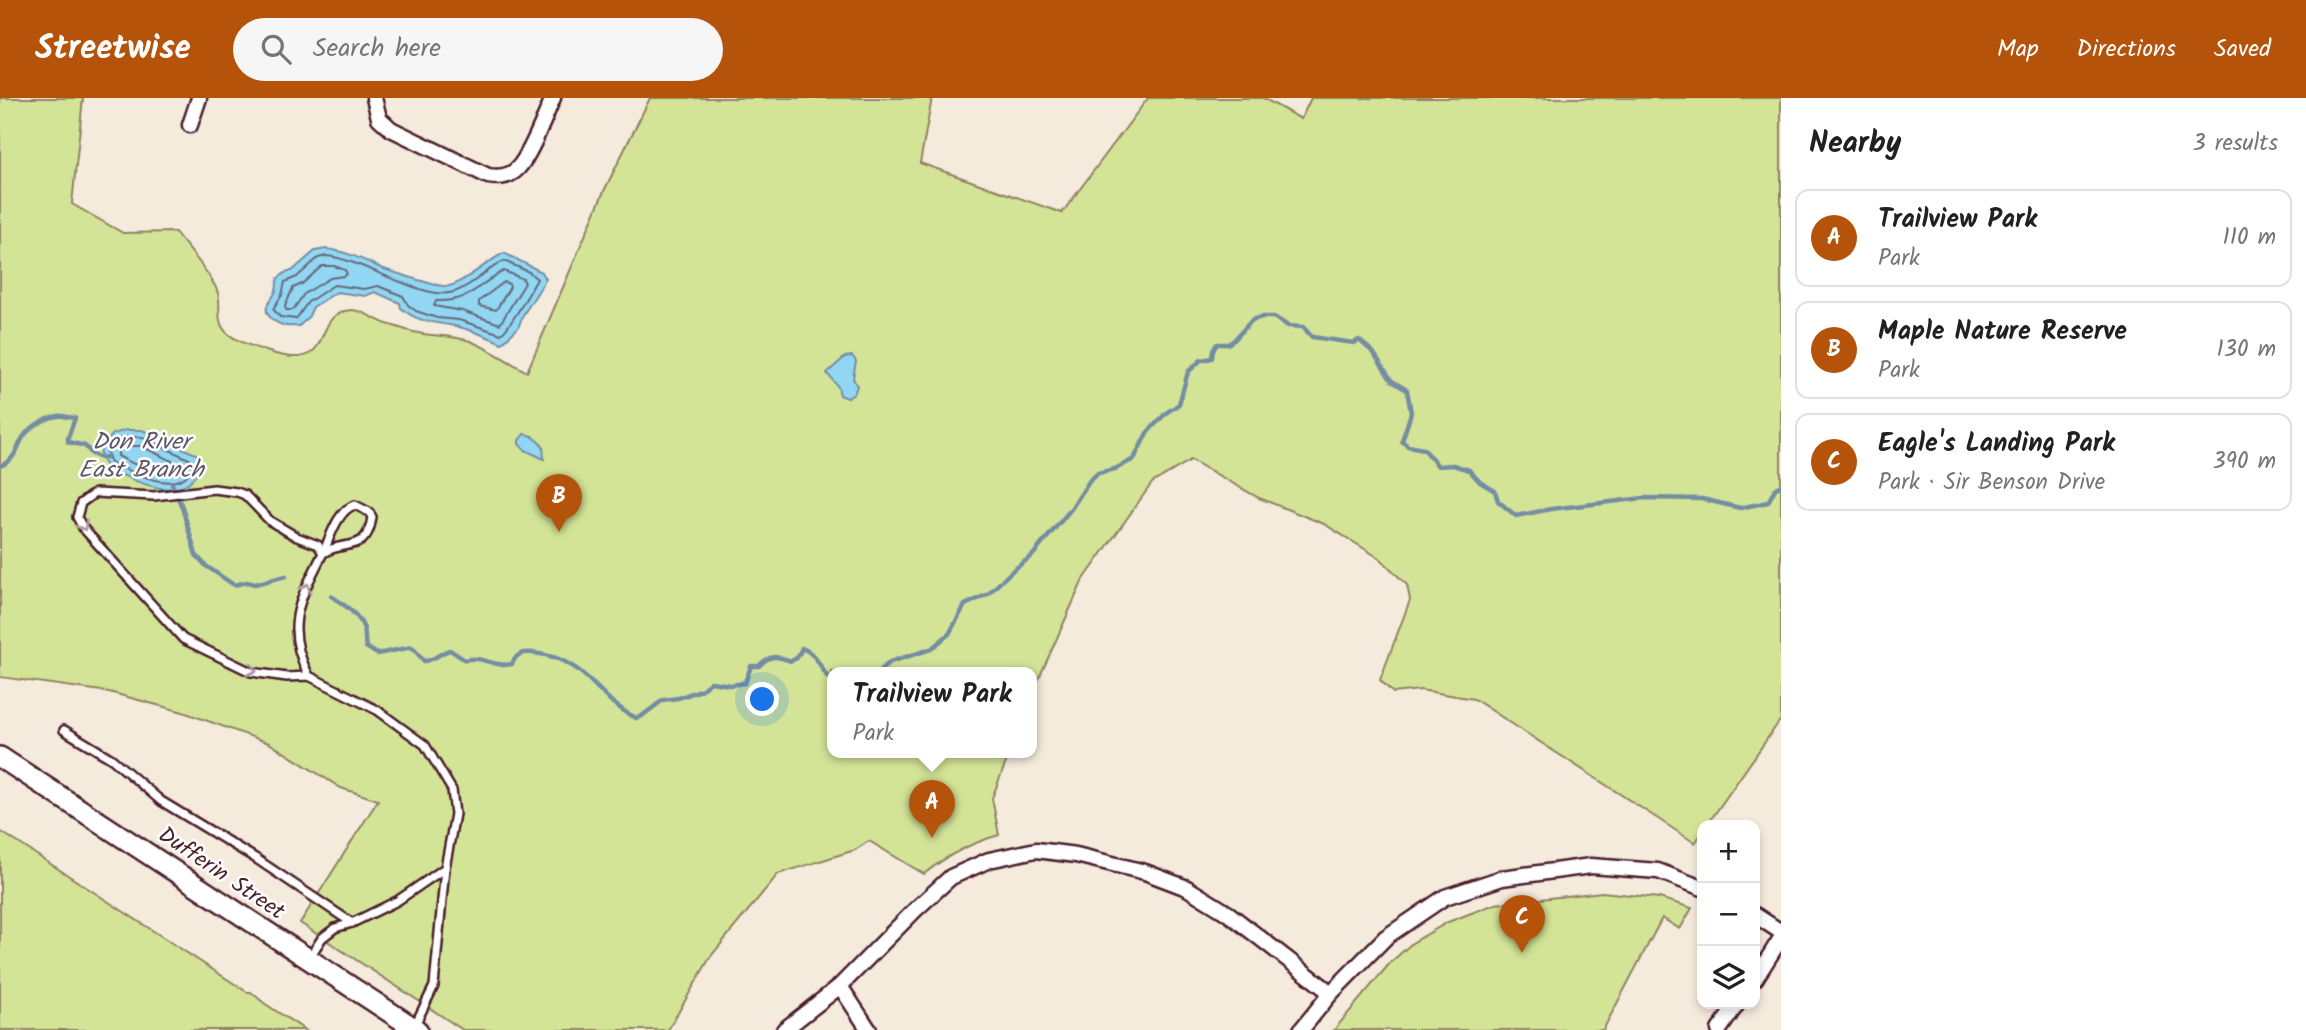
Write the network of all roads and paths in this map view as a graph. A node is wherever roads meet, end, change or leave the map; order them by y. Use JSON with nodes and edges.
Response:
{"nodes":[{"id":1,"x":199,"y":98,"type":"edge"},
{"id":2,"x":374,"y":98,"type":"edge"},
{"id":3,"x":553,"y":98,"type":"edge"},
{"id":4,"x":190,"y":125,"type":"dead end"},
{"id":5,"x":323,"y":553,"type":"junction"},
{"id":6,"x":309,"y":676,"type":"junction"},
{"id":7,"x":64,"y":730,"type":"dead end"},
{"id":8,"x":0,"y":757,"type":"edge"},
{"id":9,"x":445,"y":868,"type":"junction"},
{"id":10,"x":1697,"y":886,"type":"edge"},
{"id":11,"x":1760,"y":918,"type":"edge"},
{"id":12,"x":352,"y":923,"type":"junction"},
{"id":13,"x":1781,"y":932,"type":"edge"},
{"id":14,"x":1781,"y":938,"type":"edge"},
{"id":15,"x":307,"y":960,"type":"junction"},
{"id":16,"x":1760,"y":971,"type":"edge"},
{"id":17,"x":840,"y":986,"type":"junction"},
{"id":18,"x":1331,"y":993,"type":"junction"},
{"id":19,"x":1734,"y":1009,"type":"edge"},
{"id":20,"x":415,"y":1029,"type":"edge"},
{"id":21,"x":784,"y":1030,"type":"edge"},
{"id":22,"x":869,"y":1030,"type":"edge"},
{"id":23,"x":1301,"y":1030,"type":"edge"},
{"id":24,"x":1719,"y":1030,"type":"edge"}],
"edges":[{"from":1,"to":4,"type":"street"},
{"from":2,"to":3,"type":"street"},
{"from":5,"to":5,"type":"lane"},
{"from":6,"to":5,"type":"lane","one_way":true},
{"from":5,"to":6,"type":"lane","one_way":true},
{"from":6,"to":9,"type":"lane"},
{"from":7,"to":12,"type":"lane"},
{"from":8,"to":15,"type":"main road","name":"Dufferin Street"},
{"from":9,"to":12,"type":"lane"},
{"from":9,"to":20,"type":"lane"},
{"from":10,"to":18,"type":"street"},
{"from":11,"to":13,"type":"street"},
{"from":12,"to":15,"type":"lane"},
{"from":14,"to":16,"type":"street"},
{"from":15,"to":20,"type":"main road","name":"Dufferin Street"},
{"from":17,"to":18,"type":"street"},
{"from":17,"to":21,"type":"street"},
{"from":17,"to":22,"type":"street"},
{"from":18,"to":23,"type":"street"},
{"from":19,"to":24,"type":"street"}]}
